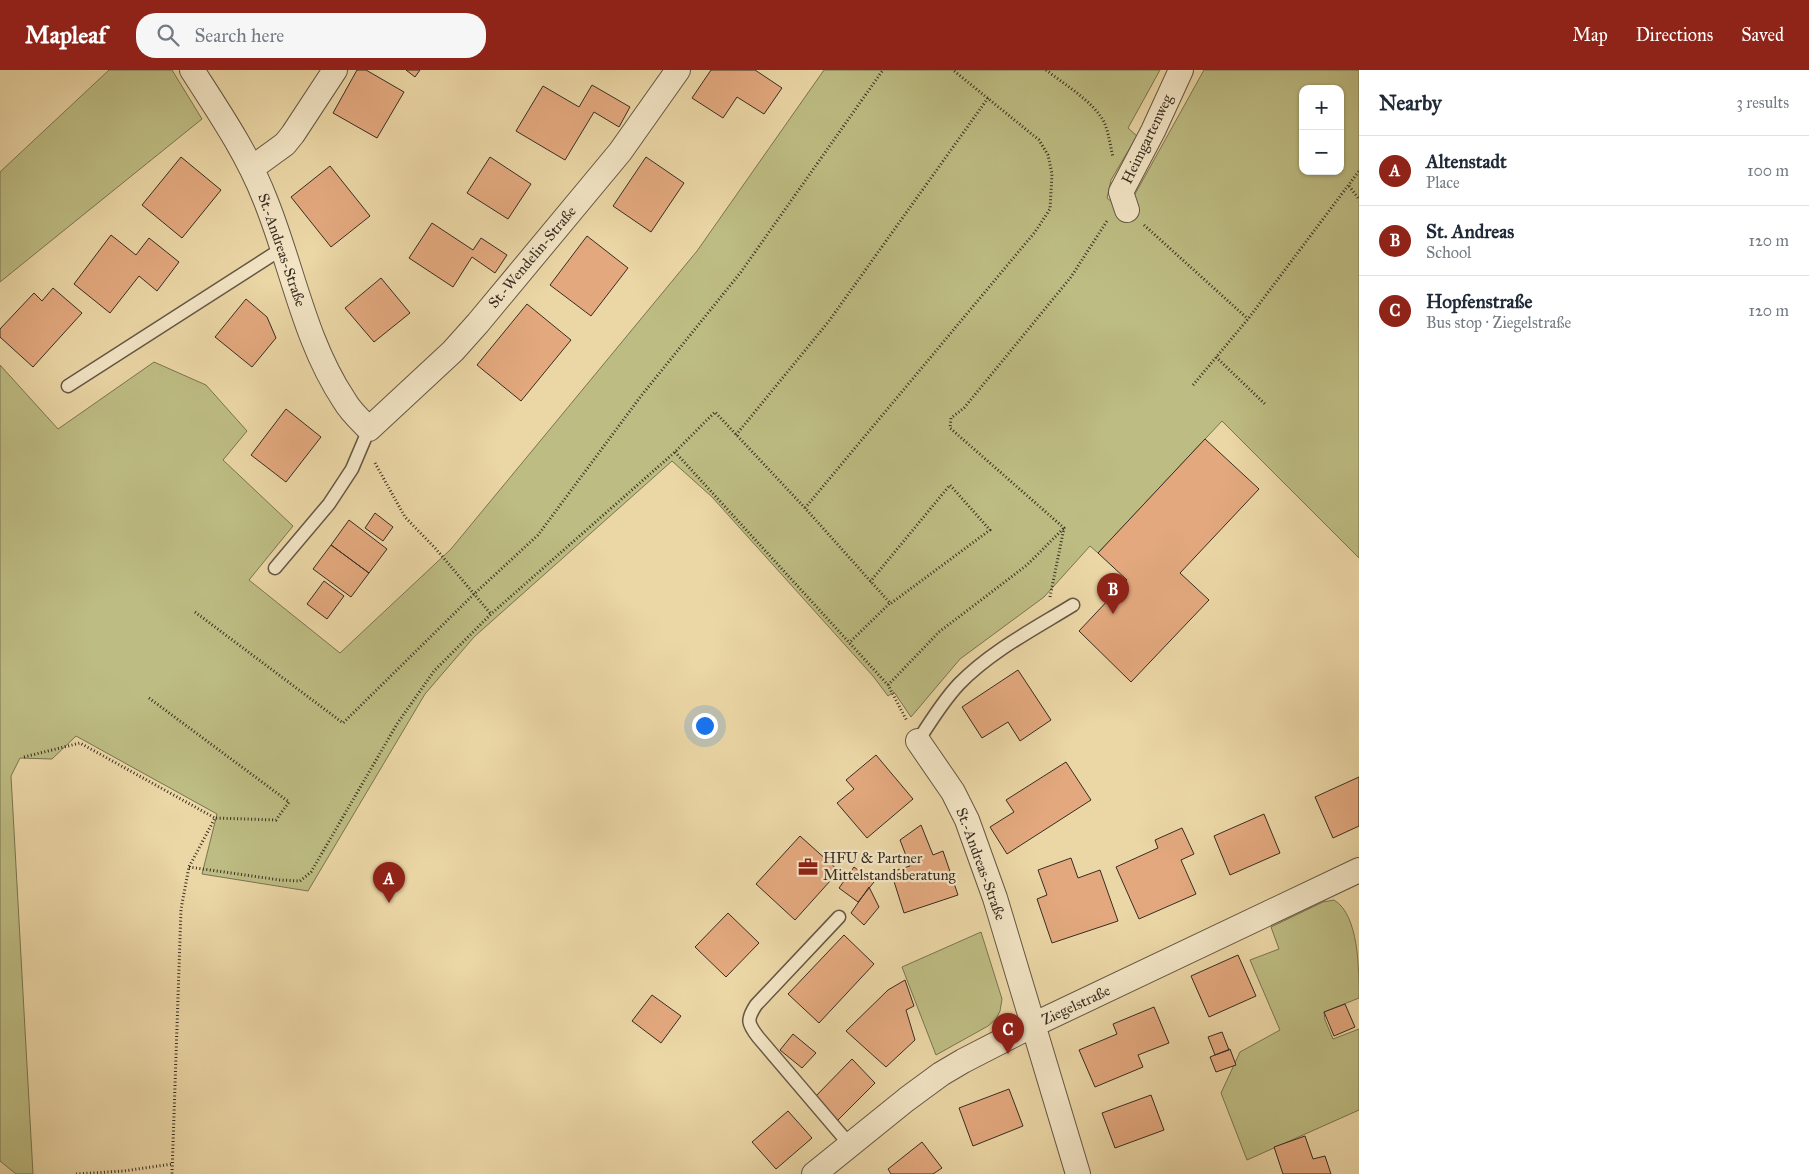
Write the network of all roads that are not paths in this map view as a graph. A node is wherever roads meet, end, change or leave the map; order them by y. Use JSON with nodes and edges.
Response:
{"nodes":[{"id":1,"x":192,"y":70,"type":"edge"},
{"id":2,"x":335,"y":70,"type":"edge"},
{"id":3,"x":678,"y":70,"type":"edge"},
{"id":4,"x":1180,"y":70,"type":"edge"},
{"id":5,"x":252,"y":168,"type":"junction"},
{"id":6,"x":1124,"y":201,"type":"road end"},
{"id":7,"x":283,"y":248,"type":"junction"},
{"id":8,"x":68,"y":386,"type":"dead end"},
{"id":9,"x":369,"y":429,"type":"junction"},
{"id":10,"x":274,"y":568,"type":"dead end"},
{"id":11,"x":1074,"y":605,"type":"dead end"},
{"id":12,"x":918,"y":741,"type":"joint"},
{"id":13,"x":1356,"y":878,"type":"edge"},
{"id":14,"x":839,"y":917,"type":"dead end"},
{"id":15,"x":1033,"y":1025,"type":"junction"},
{"id":16,"x":850,"y":1145,"type":"junction"},
{"id":17,"x":814,"y":1174,"type":"edge"},
{"id":18,"x":1078,"y":1174,"type":"edge"}],
"edges":[{"from":1,"to":5,"type":"street","name":"St.-Andreas-Straße"},
{"from":2,"to":5,"type":"street"},
{"from":3,"to":9,"type":"street","name":"St.-Wendelin-Straße"},
{"from":4,"to":6,"type":"street","name":"Heimgartenweg"},
{"from":5,"to":7,"type":"street","name":"St.-Andreas-Straße"},
{"from":7,"to":8,"type":"lane"},
{"from":7,"to":9,"type":"street","name":"St.-Andreas-Straße"},
{"from":9,"to":10,"type":"lane"},
{"from":11,"to":12,"type":"lane"},
{"from":12,"to":15,"type":"street","name":"St.-Andreas-Straße"},
{"from":13,"to":15,"type":"street","name":"Ziegelstraße"},
{"from":14,"to":16,"type":"lane"},
{"from":15,"to":16,"type":"street","name":"Ziegelstraße"},
{"from":15,"to":18,"type":"street","name":"St.-Andreas-Straße"},
{"from":16,"to":17,"type":"street","name":"Ziegelstraße"}]}
